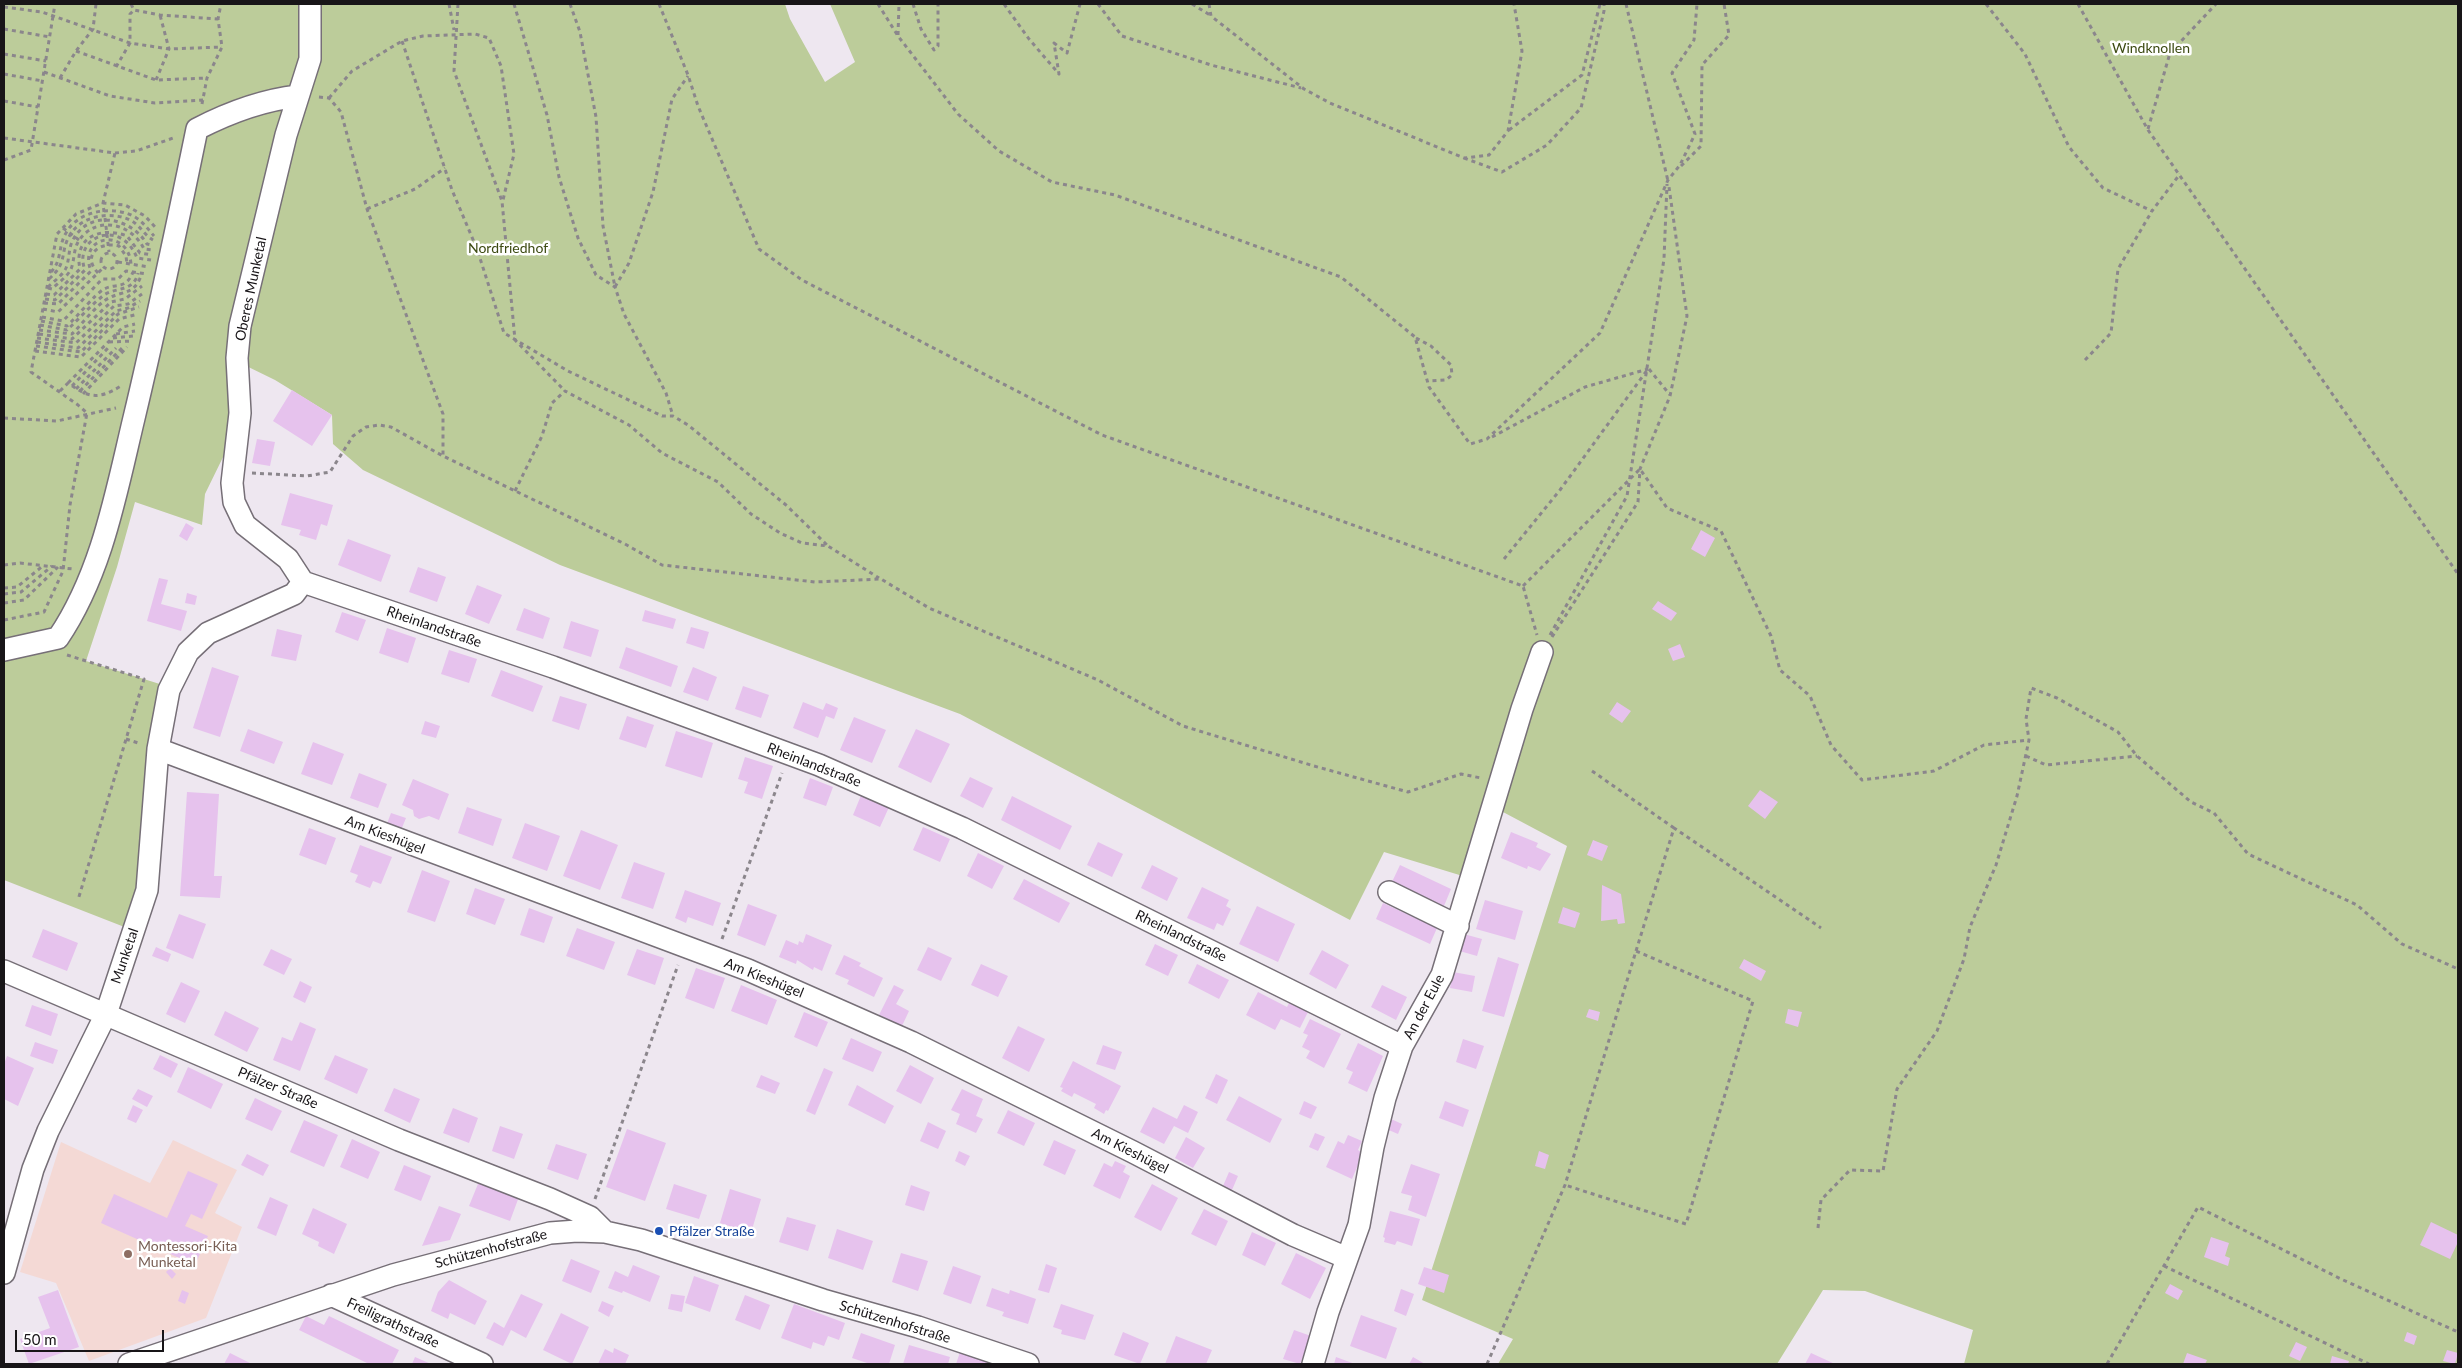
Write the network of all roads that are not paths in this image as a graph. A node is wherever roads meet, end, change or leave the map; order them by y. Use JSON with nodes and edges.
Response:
{"nodes":[{"id":1,"x":310,"y":4,"type":"edge"},
{"id":2,"x":298,"y":96,"type":"junction"},
{"id":3,"x":303,"y":582,"type":"junction"},
{"id":4,"x":4,"y":650,"type":"edge"},
{"id":5,"x":1542,"y":651,"type":"road end"},
{"id":6,"x":158,"y":749,"type":"junction"},
{"id":7,"x":1389,"y":892,"type":"dead end"},
{"id":8,"x":1458,"y":926,"type":"junction"},
{"id":9,"x":4,"y":971,"type":"edge"},
{"id":10,"x":106,"y":1014,"type":"junction"},
{"id":11,"x":1402,"y":1046,"type":"junction"},
{"id":12,"x":10,"y":1216,"type":"edge"},
{"id":13,"x":604,"y":1232,"type":"junction"},
{"id":14,"x":1347,"y":1258,"type":"junction"},
{"id":15,"x":4,"y":1273,"type":"edge"},
{"id":16,"x":331,"y":1295,"type":"junction"},
{"id":17,"x":145,"y":1362,"type":"edge"},
{"id":18,"x":482,"y":1364,"type":"edge"},
{"id":19,"x":1028,"y":1364,"type":"edge"},
{"id":20,"x":1314,"y":1364,"type":"edge"}],
"edges":[{"from":1,"to":2,"type":"street","name":"Oberes Munketal"},
{"from":2,"to":3,"type":"street","name":"Oberes Munketal"},
{"from":2,"to":4,"type":"street"},
{"from":3,"to":6,"type":"street","name":"Munketal"},
{"from":3,"to":11,"type":"street","name":"Rheinlandstraße"},
{"from":5,"to":8,"type":"street","name":"An der Eule"},
{"from":6,"to":10,"type":"street","name":"Munketal"},
{"from":6,"to":14,"type":"street","name":"Am Kieshügel"},
{"from":7,"to":8,"type":"street"},
{"from":8,"to":11,"type":"street","name":"An der Eule"},
{"from":9,"to":10,"type":"street","name":"Pfälzer Straße"},
{"from":10,"to":12,"type":"street","name":"Munketal"},
{"from":10,"to":13,"type":"street","name":"Pfälzer Straße"},
{"from":11,"to":14,"type":"street","name":"An der Eule"},
{"from":12,"to":15,"type":"street","name":"Munketal"},
{"from":13,"to":16,"type":"street","name":"Schützenhofstraße"},
{"from":13,"to":19,"type":"street","name":"Schützenhofstraße"},
{"from":14,"to":20,"type":"street","name":"An der Eule"},
{"from":16,"to":17,"type":"street","name":"Schützenhofstraße"},
{"from":16,"to":18,"type":"street","name":"Freiligrathstraße"}]}
